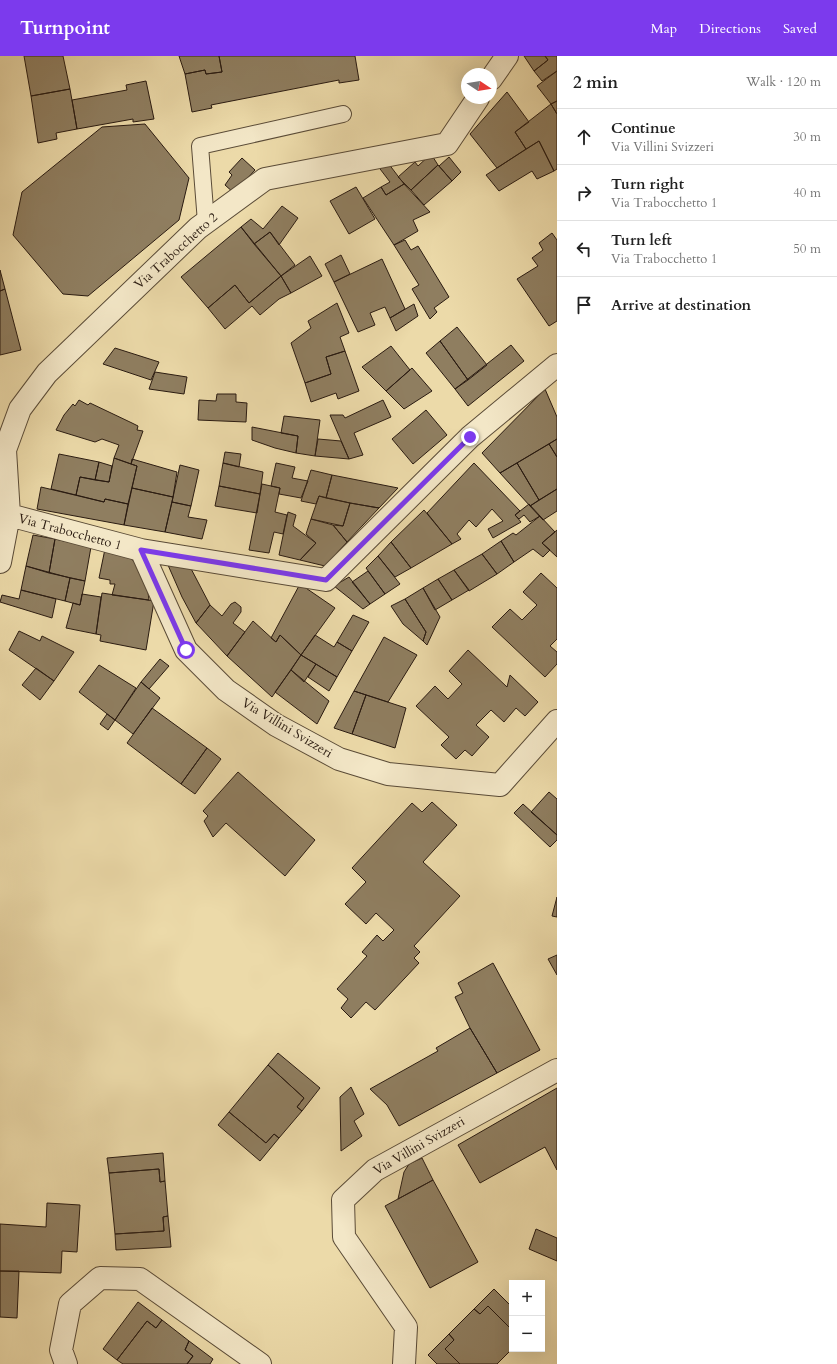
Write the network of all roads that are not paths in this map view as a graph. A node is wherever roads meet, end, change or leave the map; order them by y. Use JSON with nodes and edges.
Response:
{"nodes":[{"id":1,"x":507,"y":56,"type":"edge"},
{"id":2,"x":497,"y":70,"type":"edge"},
{"id":3,"x":474,"y":104,"type":"edge"},
{"id":4,"x":344,"y":114,"type":"dead end"},
{"id":5,"x":206,"y":222,"type":"junction"},
{"id":6,"x":557,"y":365,"type":"edge"},
{"id":7,"x":4,"y":515,"type":"edge"},
{"id":8,"x":141,"y":550,"type":"junction"},
{"id":9,"x":0,"y":562,"type":"edge"},
{"id":10,"x":557,"y":721,"type":"edge"},
{"id":11,"x":557,"y":1070,"type":"edge"},
{"id":12,"x":66,"y":1364,"type":"edge"},
{"id":13,"x":260,"y":1364,"type":"edge"},
{"id":14,"x":404,"y":1364,"type":"edge"}],
"edges":[{"from":1,"to":2,"type":"street"},
{"from":3,"to":5,"type":"street","name":"Via Trabocchetto 2"},
{"from":4,"to":5,"type":"lane"},
{"from":5,"to":7,"type":"street","name":"Via Trabocchetto 2"},
{"from":6,"to":8,"type":"street","name":"Via Trabocchetto 1"},
{"from":7,"to":8,"type":"street","name":"Via Trabocchetto 1"},
{"from":7,"to":9,"type":"street","name":"Via Trabocchetto 2"},
{"from":8,"to":10,"type":"street","name":"Via Villini Svizzeri"},
{"from":11,"to":14,"type":"street","name":"Via Villini Svizzeri"},
{"from":12,"to":13,"type":"street"}]}
